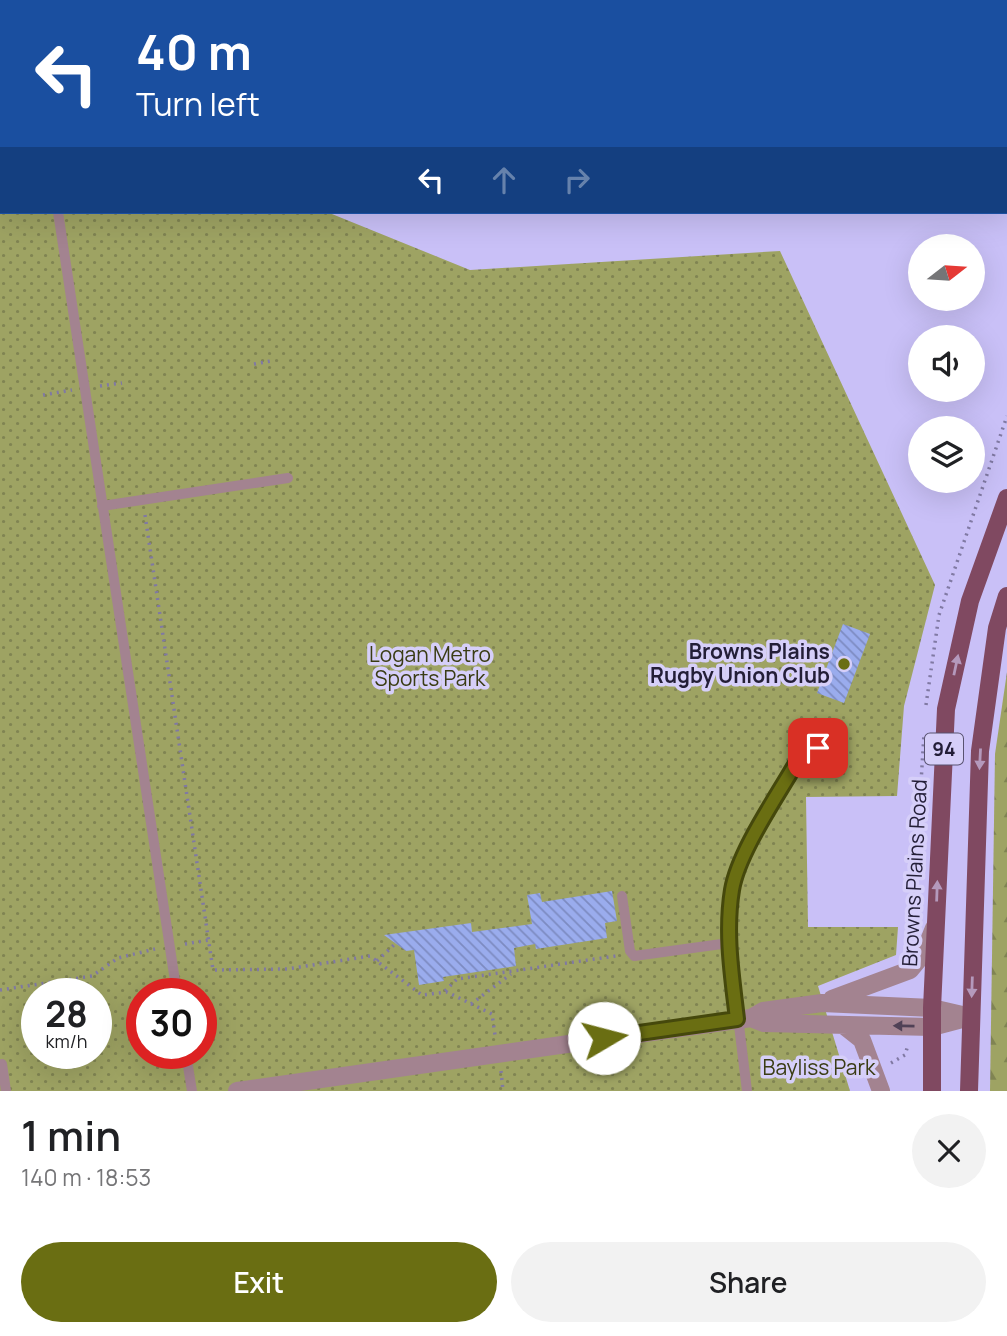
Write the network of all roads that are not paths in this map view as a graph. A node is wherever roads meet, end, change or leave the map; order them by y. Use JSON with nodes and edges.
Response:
{"nodes":[{"id":1,"x":58,"y":214,"type":"edge"},
{"id":2,"x":288,"y":478,"type":"dead end"},
{"id":3,"x":1007,"y":498,"type":"edge"},
{"id":4,"x":102,"y":506,"type":"junction"},
{"id":5,"x":1007,"y":596,"type":"edge"},
{"id":6,"x":818,"y":748,"type":"dead end"},
{"id":7,"x":622,"y":897,"type":"dead end"},
{"id":8,"x":936,"y":925,"type":"junction"},
{"id":9,"x":729,"y":943,"type":"junction"},
{"id":10,"x":175,"y":978,"type":"edge"},
{"id":11,"x":822,"y":1003,"type":"junction"},
{"id":12,"x":932,"y":1008,"type":"junction"},
{"id":13,"x":971,"y":1017,"type":"junction"},
{"id":14,"x":744,"y":1018,"type":"junction"},
{"id":15,"x":843,"y":1025,"type":"junction"},
{"id":16,"x":932,"y":1027,"type":"junction"},
{"id":17,"x":2,"y":1063,"type":"edge"},
{"id":18,"x":188,"y":1069,"type":"edge"},
{"id":19,"x":6,"y":1091,"type":"edge"},
{"id":20,"x":192,"y":1091,"type":"edge"},
{"id":21,"x":237,"y":1091,"type":"edge"},
{"id":22,"x":747,"y":1091,"type":"edge"},
{"id":23,"x":881,"y":1091,"type":"edge"},
{"id":24,"x":932,"y":1091,"type":"edge"},
{"id":25,"x":969,"y":1091,"type":"edge"}],
"edges":[{"from":1,"to":4,"type":"lane"},
{"from":2,"to":4,"type":"lane"},
{"from":8,"to":3,"type":"main road","name":"Browns Plains Road","number":"94","one_way":true},
{"from":4,"to":10,"type":"lane"},
{"from":5,"to":13,"type":"main road","number":"94","one_way":true},
{"from":6,"to":9,"type":"lane"},
{"from":7,"to":9,"type":"lane"},
{"from":8,"to":11,"type":"street"},
{"from":8,"to":12,"type":"main road","name":"Browns Plains Road","number":"94"},
{"from":9,"to":14,"type":"lane"},
{"from":11,"to":12,"type":"street"},
{"from":11,"to":14,"type":"street"},
{"from":12,"to":13,"type":"street"},
{"from":12,"to":16,"type":"main road","name":"Browns Plains Road","number":"94"},
{"from":13,"to":16,"type":"street"},
{"from":13,"to":25,"type":"main road","number":"94"},
{"from":14,"to":15,"type":"street"},
{"from":14,"to":21,"type":"street"},
{"from":14,"to":22,"type":"lane"},
{"from":16,"to":15,"type":"street","one_way":true},
{"from":15,"to":23,"type":"street"},
{"from":16,"to":24,"type":"main road","name":"Browns Plains Road","number":"94"},
{"from":17,"to":19,"type":"lane"},
{"from":18,"to":20,"type":"lane"}]}
